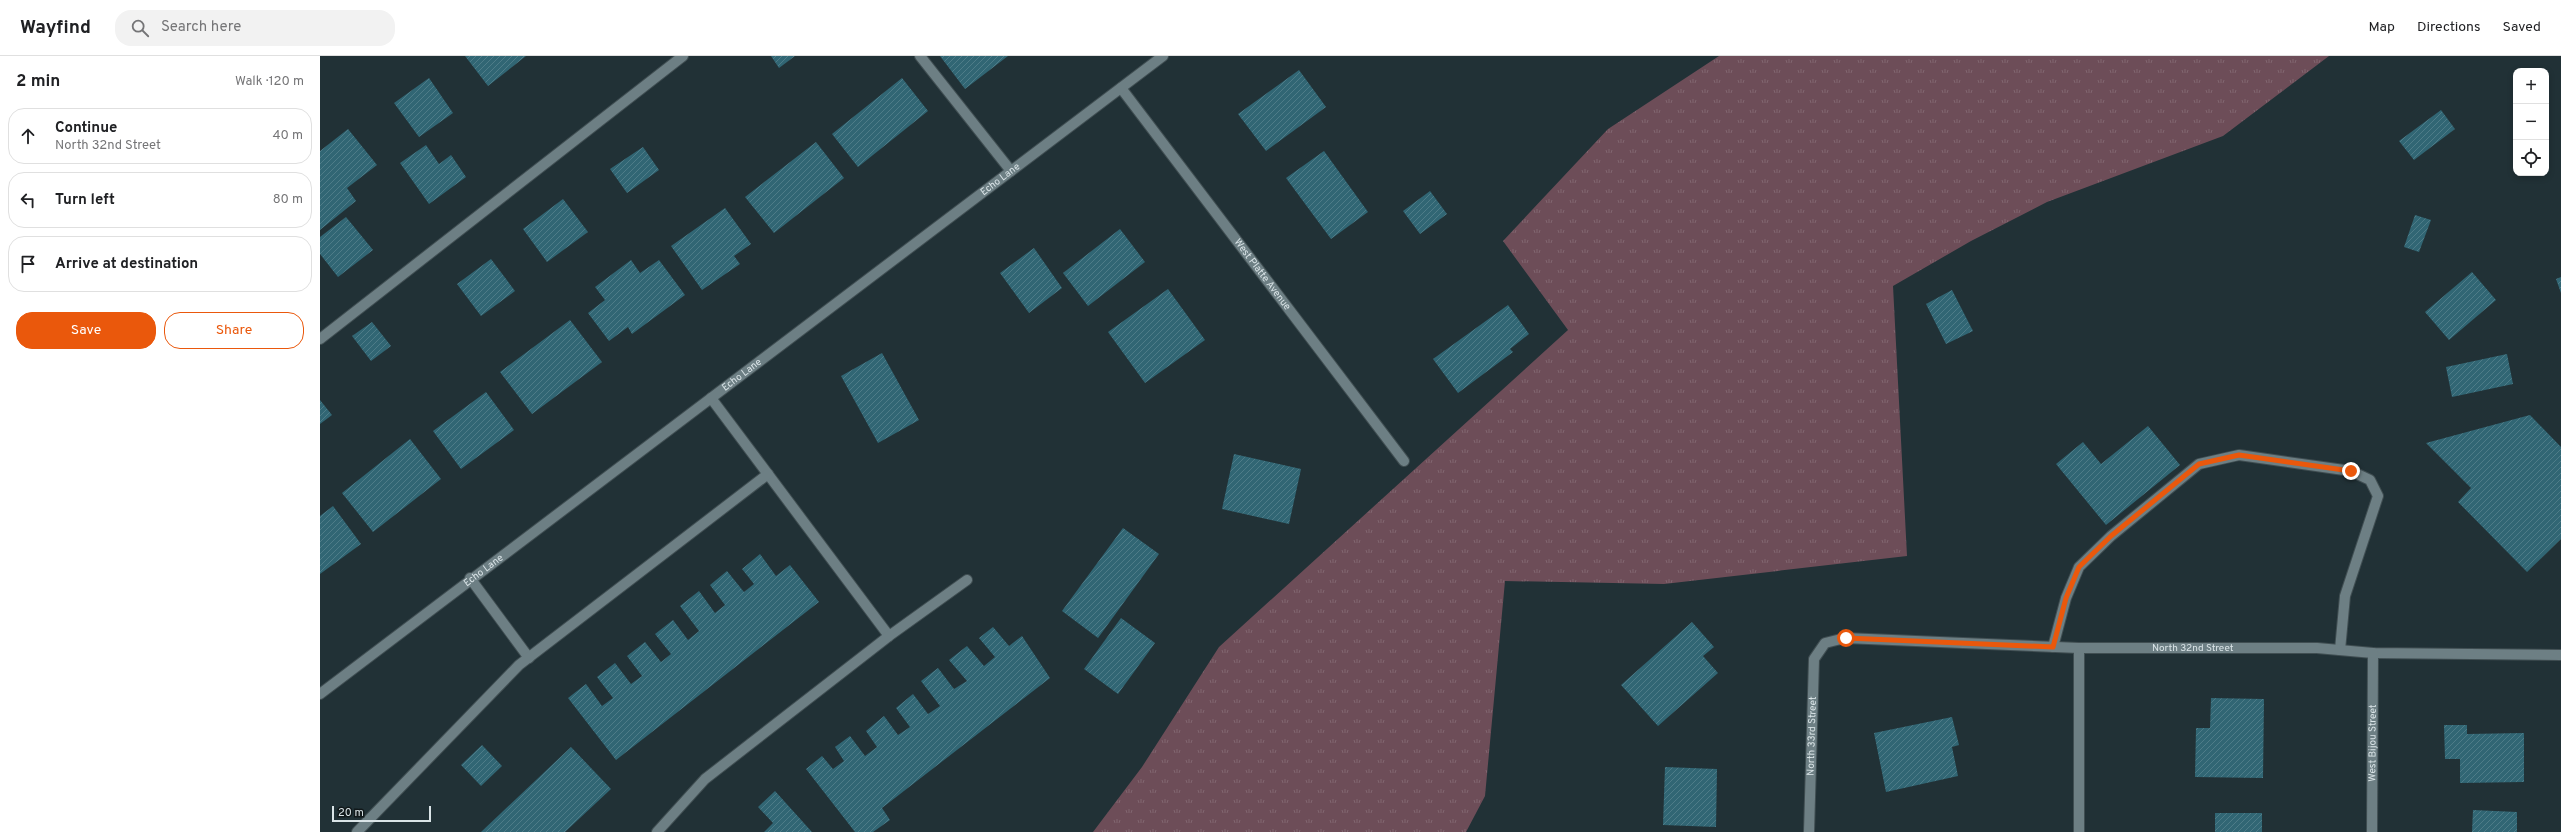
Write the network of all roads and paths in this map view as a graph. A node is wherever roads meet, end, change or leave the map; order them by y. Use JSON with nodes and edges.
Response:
{"nodes":[{"id":1,"x":683,"y":56,"type":"edge"},
{"id":2,"x":920,"y":56,"type":"edge"},
{"id":3,"x":1163,"y":56,"type":"edge"},
{"id":4,"x":1121,"y":88,"type":"junction"},
{"id":5,"x":1011,"y":171,"type":"junction"},
{"id":6,"x":320,"y":339,"type":"edge"},
{"id":7,"x":711,"y":398,"type":"junction"},
{"id":8,"x":1404,"y":461,"type":"dead end"},
{"id":9,"x":768,"y":474,"type":"junction"},
{"id":10,"x":470,"y":578,"type":"junction"},
{"id":11,"x":967,"y":580,"type":"dead end"},
{"id":12,"x":889,"y":636,"type":"junction"},
{"id":13,"x":1825,"y":643,"type":"joint"},
{"id":14,"x":2053,"y":647,"type":"junction"},
{"id":15,"x":2079,"y":648,"type":"junction"},
{"id":16,"x":2340,"y":650,"type":"junction"},
{"id":17,"x":2373,"y":654,"type":"junction"},
{"id":18,"x":2561,"y":656,"type":"edge"},
{"id":19,"x":529,"y":658,"type":"junction"},
{"id":20,"x":320,"y":694,"type":"edge"},
{"id":21,"x":357,"y":832,"type":"edge"},
{"id":22,"x":657,"y":832,"type":"edge"},
{"id":23,"x":1809,"y":832,"type":"edge"},
{"id":24,"x":2079,"y":832,"type":"edge"},
{"id":25,"x":2372,"y":832,"type":"edge"}],
"edges":[{"from":1,"to":6,"type":"street"},
{"from":2,"to":5,"type":"street"},
{"from":3,"to":4,"type":"street","name":"Echo Lane"},
{"from":4,"to":5,"type":"street","name":"Echo Lane"},
{"from":4,"to":8,"type":"street","name":"West Platte Avenue"},
{"from":5,"to":7,"type":"street","name":"Echo Lane"},
{"from":7,"to":9,"type":"street"},
{"from":7,"to":10,"type":"street","name":"Echo Lane"},
{"from":9,"to":12,"type":"street"},
{"from":9,"to":19,"type":"street"},
{"from":10,"to":19,"type":"street"},
{"from":10,"to":20,"type":"street","name":"Echo Lane"},
{"from":11,"to":12,"type":"street"},
{"from":12,"to":22,"type":"street"},
{"from":13,"to":14,"type":"street","name":"North 32nd Street"},
{"from":13,"to":23,"type":"street","name":"North 33rd Street"},
{"from":14,"to":15,"type":"street","name":"North 32nd Street"},
{"from":14,"to":16,"type":"street"},
{"from":15,"to":16,"type":"street","name":"North 32nd Street"},
{"from":15,"to":24,"type":"street"},
{"from":16,"to":17,"type":"street","name":"North 32nd Street"},
{"from":17,"to":18,"type":"street","name":"North 32nd Street"},
{"from":17,"to":25,"type":"street","name":"West Bijou Street"},
{"from":19,"to":21,"type":"street"}]}
